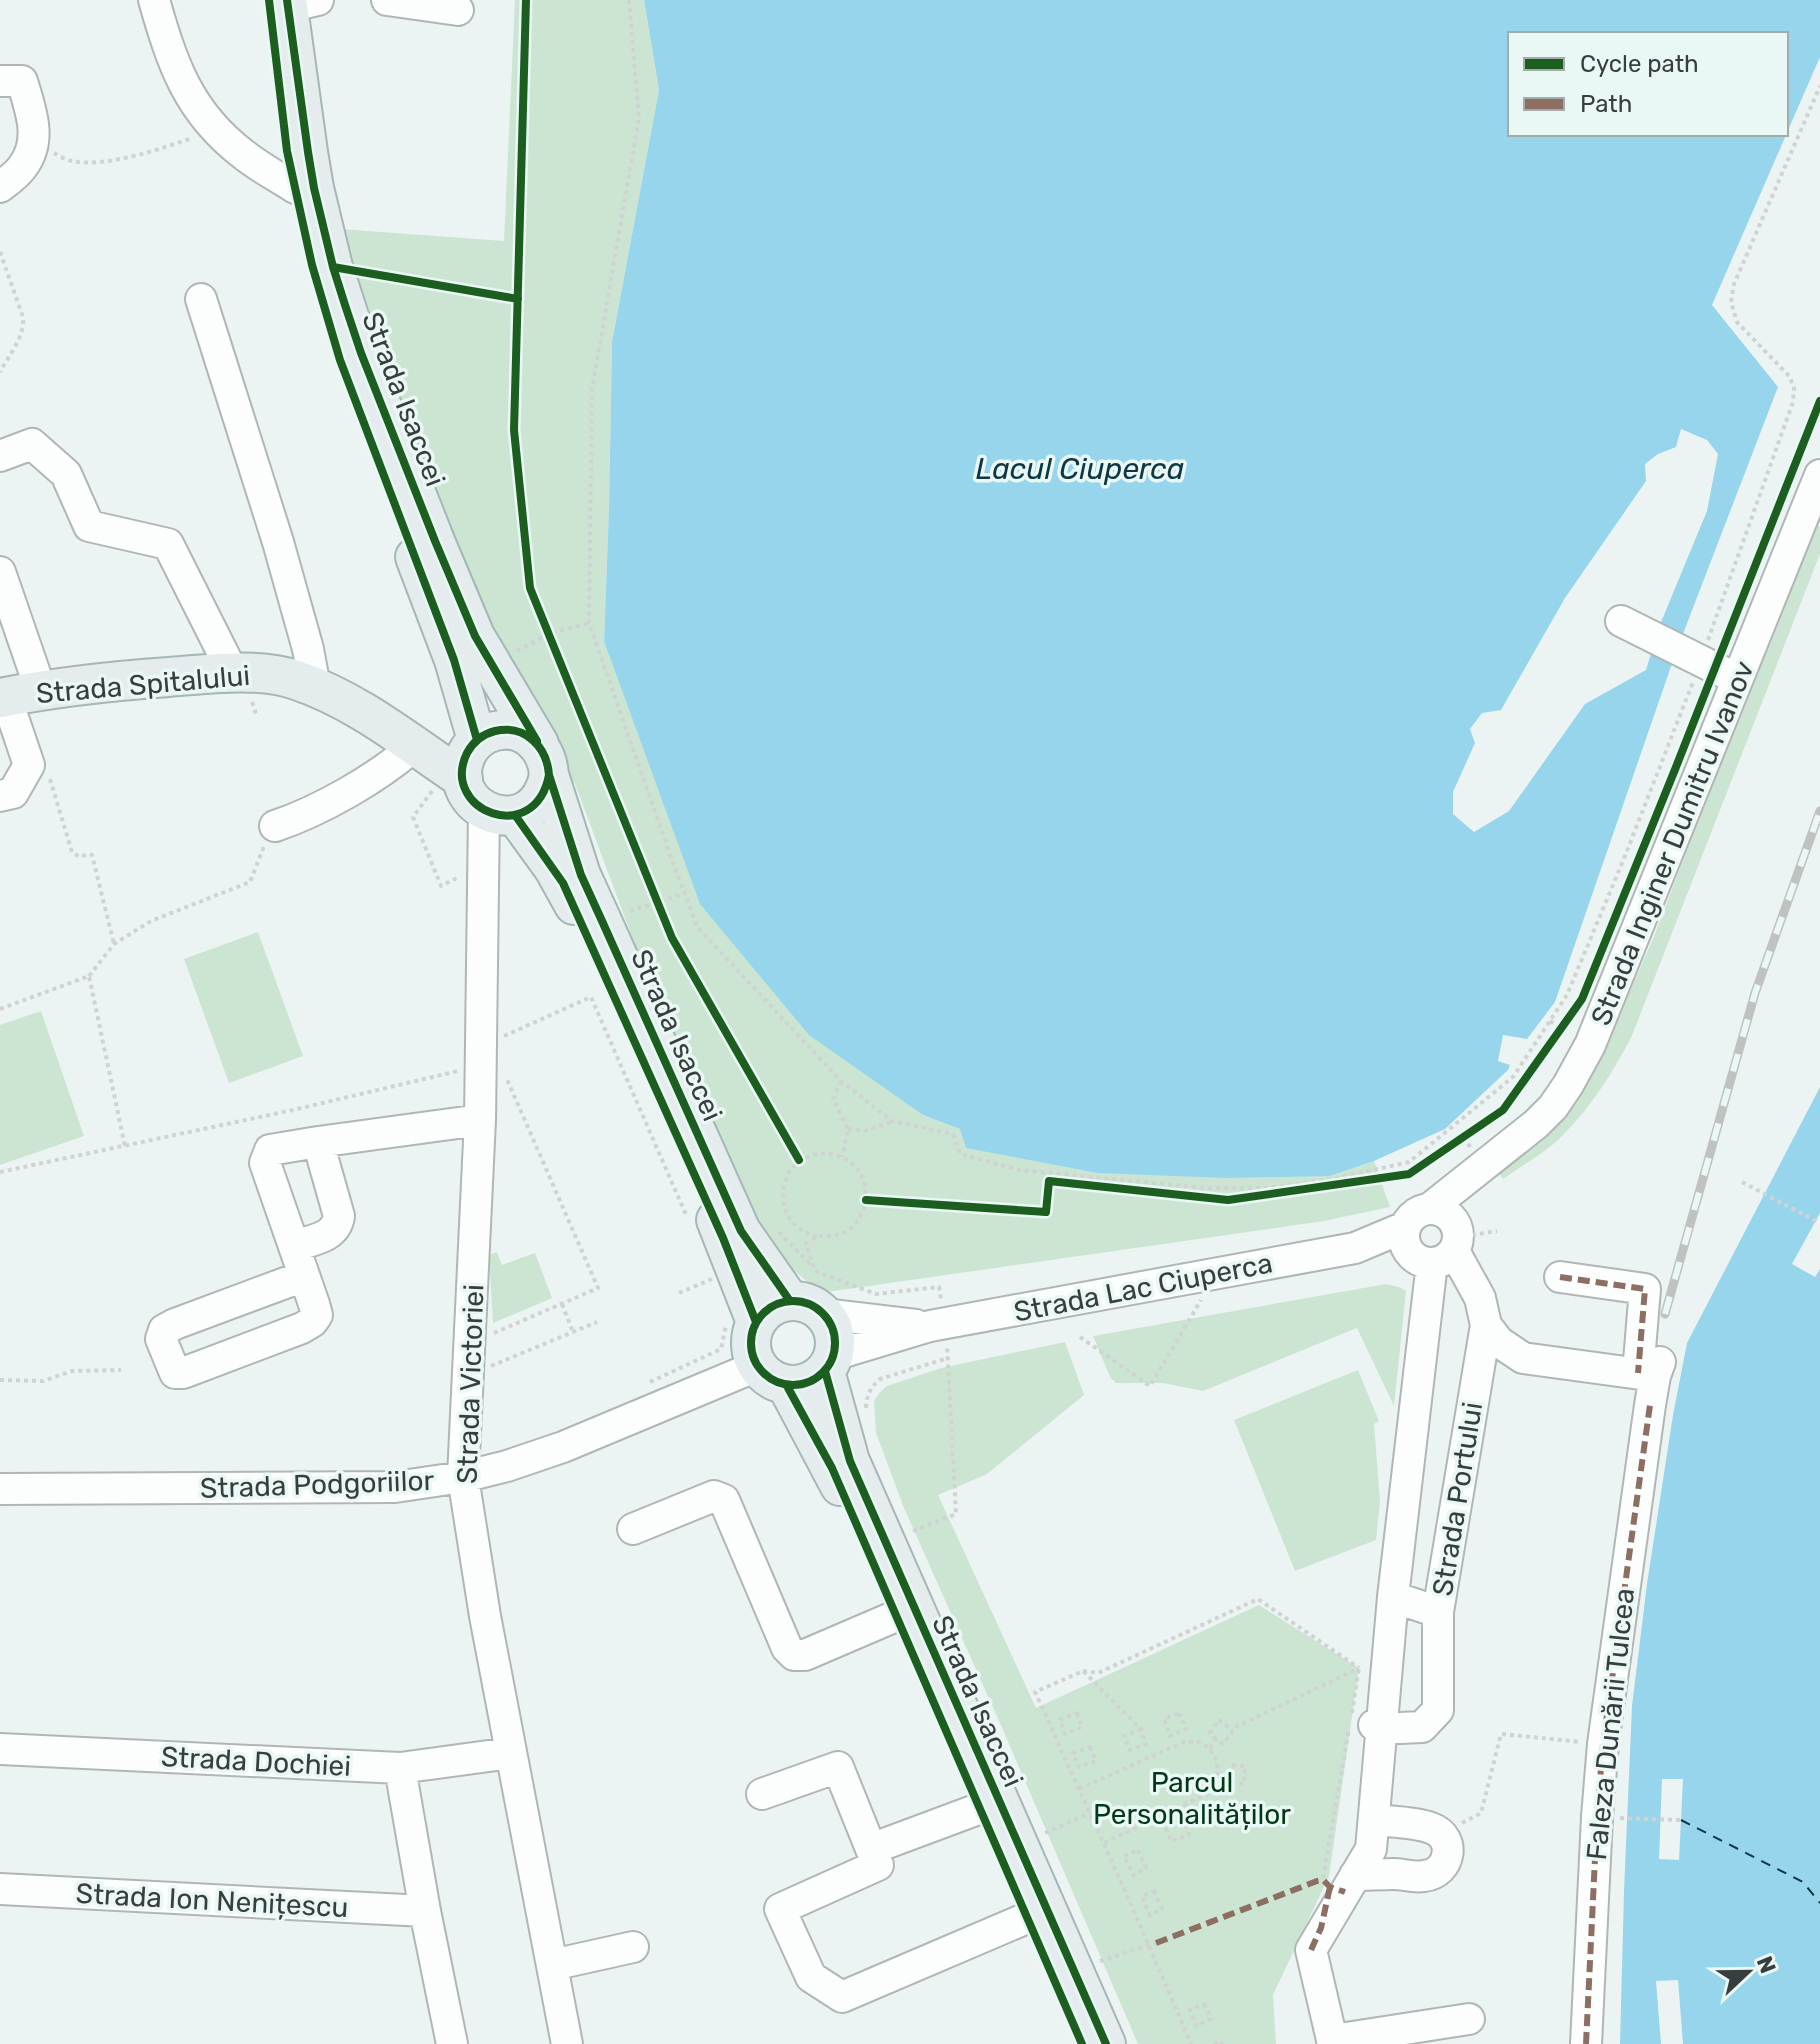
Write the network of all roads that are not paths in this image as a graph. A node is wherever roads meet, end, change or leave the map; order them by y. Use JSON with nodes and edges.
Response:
{"nodes":[{"id":1,"x":154,"y":0,"type":"edge"},
{"id":2,"x":387,"y":0,"type":"edge"},
{"id":3,"x":290,"y":2,"type":"edge"},
{"id":4,"x":458,"y":10,"type":"dead end"},
{"id":5,"x":0,"y":81,"type":"edge"},
{"id":6,"x":0,"y":187,"type":"edge"},
{"id":7,"x":295,"y":188,"type":"junction"},
{"id":8,"x":201,"y":299,"type":"dead end"},
{"id":9,"x":0,"y":456,"type":"edge"},
{"id":10,"x":1820,"y":475,"type":"edge"},
{"id":11,"x":0,"y":575,"type":"edge"},
{"id":12,"x":1633,"y":627,"type":"dead end"},
{"id":13,"x":233,"y":673,"type":"junction"},
{"id":14,"x":1737,"y":679,"type":"junction"},
{"id":15,"x":315,"y":687,"type":"junction"},
{"id":16,"x":15,"y":695,"type":"edge"},
{"id":17,"x":372,"y":717,"type":"junction"},
{"id":18,"x":414,"y":746,"type":"junction"},
{"id":19,"x":544,"y":760,"type":"junction"},
{"id":20,"x":461,"y":764,"type":"junction"},
{"id":21,"x":0,"y":796,"type":"edge"},
{"id":22,"x":500,"y":813,"type":"junction"},
{"id":23,"x":275,"y":826,"type":"road end"},
{"id":24,"x":480,"y":1120,"type":"junction"},
{"id":25,"x":318,"y":1142,"type":"junction"},
{"id":26,"x":1440,"y":1214,"type":"junction"},
{"id":27,"x":294,"y":1246,"type":"junction"},
{"id":28,"x":1425,"y":1249,"type":"junction"},
{"id":29,"x":304,"y":1276,"type":"junction"},
{"id":30,"x":1560,"y":1277,"type":"dead end"},
{"id":31,"x":807,"y":1308,"type":"junction"},
{"id":32,"x":742,"y":1317,"type":"junction"},
{"id":33,"x":1486,"y":1325,"type":"junction"},
{"id":34,"x":930,"y":1326,"type":"junction"},
{"id":35,"x":829,"y":1363,"type":"junction"},
{"id":36,"x":772,"y":1376,"type":"junction"},
{"id":37,"x":1651,"y":1379,"type":"junction"},
{"id":38,"x":463,"y":1477,"type":"junction"},
{"id":39,"x":0,"y":1489,"type":"edge"},
{"id":40,"x":633,"y":1529,"type":"dead end"},
{"id":41,"x":1393,"y":1597,"type":"junction"},
{"id":42,"x":1438,"y":1612,"type":"junction"},
{"id":43,"x":896,"y":1616,"type":"junction"},
{"id":44,"x":1378,"y":1726,"type":"junction"},
{"id":45,"x":0,"y":1749,"type":"edge"},
{"id":46,"x":510,"y":1753,"type":"junction"},
{"id":47,"x":400,"y":1768,"type":"junction"},
{"id":48,"x":762,"y":1794,"type":"dead end"},
{"id":49,"x":981,"y":1808,"type":"junction"},
{"id":50,"x":1375,"y":1820,"type":"junction"},
{"id":51,"x":871,"y":1849,"type":"junction"},
{"id":52,"x":1355,"y":1875,"type":"junction"},
{"id":53,"x":0,"y":1889,"type":"edge"},
{"id":54,"x":425,"y":1911,"type":"junction"},
{"id":55,"x":1027,"y":1918,"type":"junction"},
{"id":56,"x":633,"y":1947,"type":"dead end"},
{"id":57,"x":552,"y":1965,"type":"junction"},
{"id":58,"x":1469,"y":2019,"type":"dead end"},
{"id":59,"x":1333,"y":2042,"type":"edge"},
{"id":60,"x":452,"y":2044,"type":"edge"},
{"id":61,"x":567,"y":2044,"type":"edge"},
{"id":62,"x":1082,"y":2044,"type":"edge"},
{"id":63,"x":1106,"y":2044,"type":"edge"},
{"id":64,"x":1586,"y":2044,"type":"edge"}],
"edges":[{"from":1,"to":7,"type":"street"},
{"from":2,"to":4,"type":"street"},
{"from":3,"to":7,"type":"main road","name":"Strada Isaccei"},
{"from":3,"to":19,"type":"main road","name":"Strada Isaccei"},
{"from":5,"to":6,"type":"street"},
{"from":7,"to":20,"type":"main road","name":"Strada Isaccei"},
{"from":8,"to":15,"type":"street"},
{"from":9,"to":13,"type":"street"},
{"from":10,"to":14,"type":"street","name":"Strada Inginer Dumitru Ivanov"},
{"from":11,"to":16,"type":"street"},
{"from":12,"to":14,"type":"street"},
{"from":13,"to":15,"type":"main road","name":"Strada Spitalului"},
{"from":13,"to":16,"type":"main road","name":"Strada Spitalului"},
{"from":14,"to":26,"type":"street","name":"Strada Inginer Dumitru Ivanov"},
{"from":15,"to":17,"type":"main road","name":"Strada Spitalului"},
{"from":16,"to":21,"type":"street"},
{"from":17,"to":18,"type":"main road","name":"Strada Spitalului"},
{"from":17,"to":20,"type":"main road","name":"Strada Spitalului"},
{"from":18,"to":20,"type":"main road","name":"Strada Spitalului"},
{"from":18,"to":23,"type":"street"},
{"from":19,"to":20,"type":"main road"},
{"from":19,"to":22,"type":"main road"},
{"from":19,"to":31,"type":"main road","name":"Strada Isaccei"},
{"from":20,"to":22,"type":"main road","name":"Strada Isaccei"},
{"from":22,"to":24,"type":"street","name":"Strada Victoriei"},
{"from":22,"to":32,"type":"main road","name":"Strada Isaccei"},
{"from":24,"to":25,"type":"street"},
{"from":24,"to":38,"type":"street","name":"Strada Victoriei"},
{"from":25,"to":27,"type":"street"},
{"from":25,"to":27,"type":"street"},
{"from":26,"to":28,"type":"street","name":"Strada Lac Ciuperca"},
{"from":26,"to":28,"type":"street"},
{"from":27,"to":29,"type":"street"},
{"from":28,"to":33,"type":"street","name":"Strada Portului"},
{"from":28,"to":34,"type":"street","name":"Strada Lac Ciuperca"},
{"from":28,"to":41,"type":"street","name":"Strada Portului"},
{"from":29,"to":29,"type":"street"},
{"from":30,"to":37,"type":"street","name":"Faleza Dunării Tulcea"},
{"from":31,"to":32,"type":"main road"},
{"from":31,"to":34,"type":"street","name":"Strada Lac Ciuperca"},
{"from":31,"to":35,"type":"main road","name":"Strada Isaccei"},
{"from":32,"to":36,"type":"main road","name":"Strada Isaccei"},
{"from":33,"to":37,"type":"street"},
{"from":33,"to":42,"type":"street","name":"Strada Portului"},
{"from":34,"to":35,"type":"street","name":"Strada Lac Ciuperca"},
{"from":35,"to":36,"type":"main road"},
{"from":35,"to":63,"type":"main road","name":"Strada Isaccei"},
{"from":36,"to":38,"type":"street","name":"Strada Podgoriilor"},
{"from":36,"to":43,"type":"main road","name":"Strada Isaccei"},
{"from":37,"to":64,"type":"street","name":"Faleza Dunării Tulcea"},
{"from":38,"to":39,"type":"street","name":"Strada Podgoriilor"},
{"from":38,"to":46,"type":"street","name":"Strada Victoriei"},
{"from":40,"to":43,"type":"street"},
{"from":41,"to":42,"type":"street","name":"Strada Portului"},
{"from":41,"to":44,"type":"street"},
{"from":42,"to":44,"type":"street"},
{"from":43,"to":49,"type":"main road","name":"Strada Isaccei"},
{"from":44,"to":50,"type":"street"},
{"from":45,"to":47,"type":"street","name":"Strada Dochiei"},
{"from":46,"to":47,"type":"street","name":"Strada Dochiei"},
{"from":46,"to":57,"type":"street","name":"Strada Victoriei"},
{"from":47,"to":54,"type":"street"},
{"from":48,"to":51,"type":"street"},
{"from":49,"to":51,"type":"street"},
{"from":49,"to":55,"type":"main road","name":"Strada Isaccei"},
{"from":50,"to":52,"type":"street"},
{"from":50,"to":52,"type":"street"},
{"from":51,"to":55,"type":"street"},
{"from":52,"to":59,"type":"street"},
{"from":53,"to":54,"type":"street","name":"Strada Ion Nenițescu"},
{"from":54,"to":60,"type":"street"},
{"from":55,"to":62,"type":"main road","name":"Strada Isaccei"},
{"from":56,"to":57,"type":"street"},
{"from":57,"to":61,"type":"street","name":"Strada Victoriei"},
{"from":58,"to":59,"type":"street"}]}
